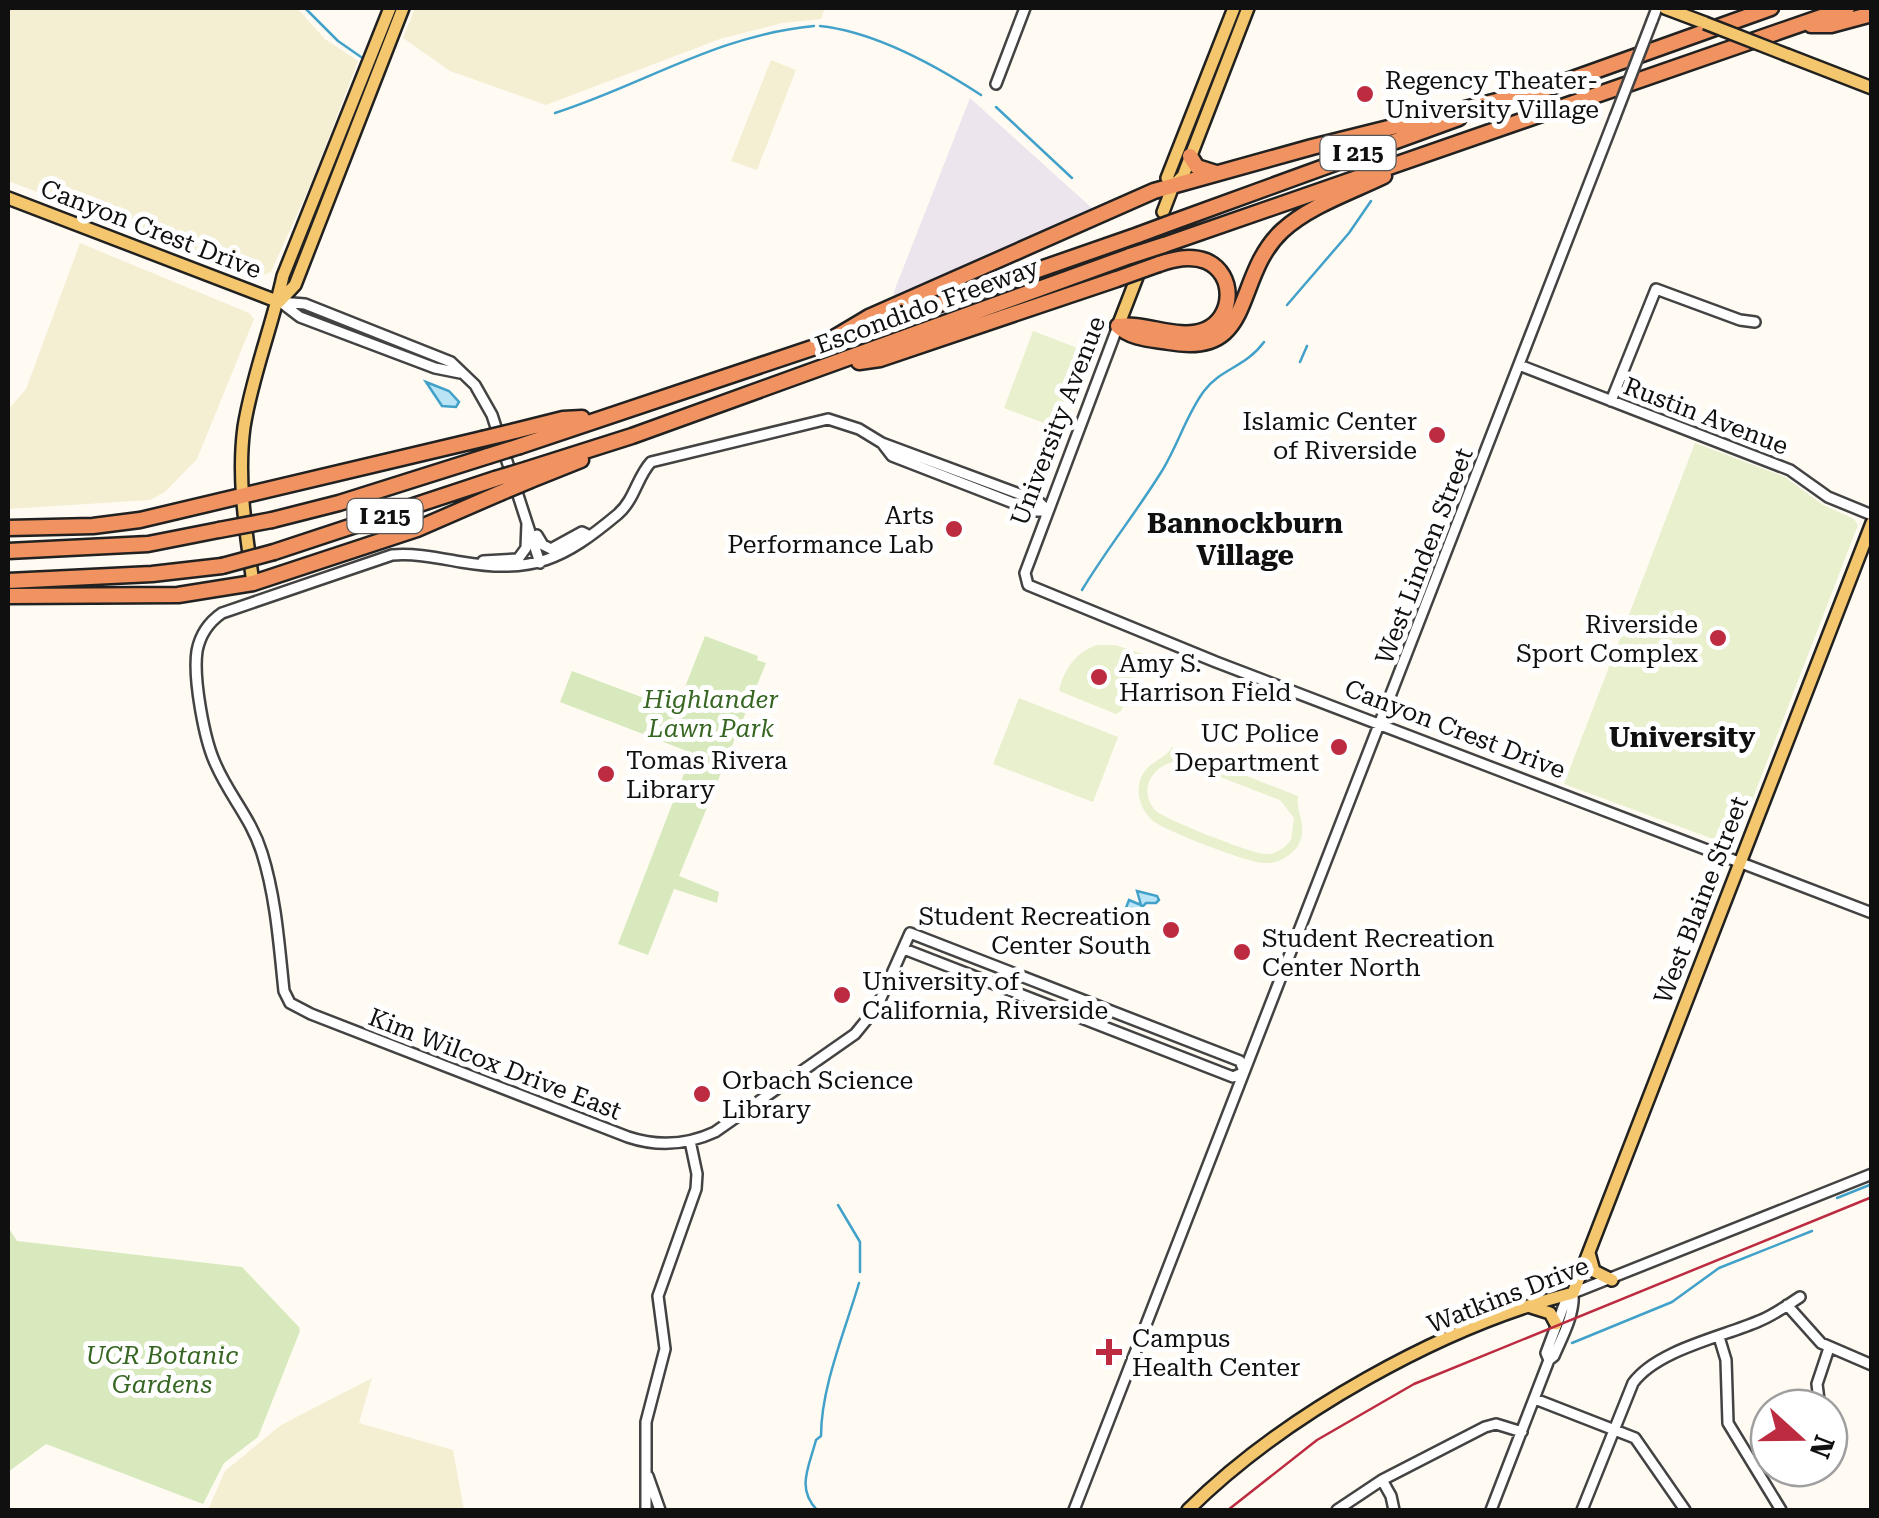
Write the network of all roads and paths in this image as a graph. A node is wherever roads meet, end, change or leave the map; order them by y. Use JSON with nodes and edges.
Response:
{"nodes":[{"id":1,"x":390,"y":8,"type":"edge"},
{"id":2,"x":403,"y":8,"type":"edge"},
{"id":3,"x":1025,"y":8,"type":"edge"},
{"id":4,"x":1234,"y":8,"type":"edge"},
{"id":5,"x":1248,"y":8,"type":"edge"},
{"id":6,"x":1657,"y":8,"type":"edge"},
{"id":7,"x":1771,"y":8,"type":"edge"},
{"id":8,"x":1847,"y":8,"type":"edge"},
{"id":9,"x":1671,"y":10,"type":"edge"},
{"id":10,"x":1872,"y":14,"type":"edge"},
{"id":11,"x":1795,"y":26,"type":"junction"},
{"id":12,"x":996,"y":84,"type":"dead end"},
{"id":13,"x":1872,"y":88,"type":"edge"},
{"id":14,"x":1544,"y":89,"type":"junction"},
{"id":15,"x":1438,"y":149,"type":"junction"},
{"id":16,"x":1190,"y":156,"type":"junction"},
{"id":17,"x":1216,"y":174,"type":"junction"},
{"id":18,"x":1173,"y":186,"type":"junction"},
{"id":19,"x":10,"y":203,"type":"edge"},
{"id":20,"x":1168,"y":217,"type":"junction"},
{"id":21,"x":1137,"y":277,"type":"dead end"},
{"id":22,"x":280,"y":302,"type":"junction"},
{"id":23,"x":1756,"y":322,"type":"dead end"},
{"id":24,"x":1118,"y":326,"type":"junction"},
{"id":25,"x":822,"y":345,"type":"junction"},
{"id":26,"x":1519,"y":365,"type":"junction"},
{"id":27,"x":829,"y":366,"type":"junction"},
{"id":28,"x":1611,"y":400,"type":"junction"},
{"id":29,"x":518,"y":438,"type":"junction"},
{"id":30,"x":497,"y":486,"type":"junction"},
{"id":31,"x":242,"y":493,"type":"junction"},
{"id":32,"x":1048,"y":511,"type":"junction"},
{"id":33,"x":1872,"y":519,"type":"edge"},
{"id":34,"x":528,"y":520,"type":"junction"},
{"id":35,"x":8,"y":528,"type":"edge"},
{"id":36,"x":588,"y":535,"type":"junction"},
{"id":37,"x":8,"y":551,"type":"edge"},
{"id":38,"x":464,"y":562,"type":"junction"},
{"id":39,"x":540,"y":563,"type":"junction"},
{"id":40,"x":8,"y":581,"type":"edge"},
{"id":41,"x":1025,"y":582,"type":"joint"},
{"id":42,"x":252,"y":583,"type":"junction"},
{"id":43,"x":8,"y":596,"type":"edge"},
{"id":44,"x":1380,"y":724,"type":"junction"},
{"id":45,"x":1740,"y":862,"type":"junction"},
{"id":46,"x":1854,"y":906,"type":"junction"},
{"id":47,"x":1872,"y":913,"type":"edge"},
{"id":48,"x":1848,"y":920,"type":"dead end"},
{"id":49,"x":904,"y":949,"type":"junction"},
{"id":50,"x":1244,"y":1072,"type":"junction"},
{"id":51,"x":690,"y":1141,"type":"junction"},
{"id":52,"x":1872,"y":1174,"type":"edge"},
{"id":53,"x":1589,"y":1253,"type":"junction"},
{"id":54,"x":1612,"y":1280,"type":"junction"},
{"id":55,"x":1573,"y":1293,"type":"junction"},
{"id":56,"x":1800,"y":1297,"type":"dead end"},
{"id":57,"x":1787,"y":1305,"type":"junction"},
{"id":58,"x":1531,"y":1306,"type":"junction"},
{"id":59,"x":1556,"y":1324,"type":"junction"},
{"id":60,"x":1719,"y":1337,"type":"junction"},
{"id":61,"x":1829,"y":1348,"type":"junction"},
{"id":62,"x":1550,"y":1360,"type":"junction"},
{"id":63,"x":1872,"y":1364,"type":"edge"},
{"id":64,"x":1818,"y":1388,"type":"edge"},
{"id":65,"x":1535,"y":1399,"type":"junction"},
{"id":66,"x":1613,"y":1428,"type":"junction"},
{"id":67,"x":1522,"y":1432,"type":"junction"},
{"id":68,"x":648,"y":1474,"type":"junction"},
{"id":69,"x":1382,"y":1480,"type":"junction"},
{"id":70,"x":646,"y":1510,"type":"edge"},
{"id":71,"x":660,"y":1510,"type":"edge"},
{"id":72,"x":1074,"y":1510,"type":"edge"},
{"id":73,"x":1188,"y":1510,"type":"edge"},
{"id":74,"x":1337,"y":1510,"type":"edge"},
{"id":75,"x":1394,"y":1510,"type":"edge"},
{"id":76,"x":1491,"y":1510,"type":"edge"},
{"id":77,"x":1582,"y":1510,"type":"edge"},
{"id":78,"x":1685,"y":1510,"type":"edge"},
{"id":79,"x":1781,"y":1510,"type":"edge"}],
"edges":[{"from":1,"to":22,"type":"main road"},
{"from":2,"to":22,"type":"main road"},
{"from":3,"to":12,"type":"street"},
{"from":4,"to":18,"type":"main road"},
{"from":5,"to":16,"type":"main road"},
{"from":6,"to":26,"type":"street","name":"West Linden Street","bridge":true},
{"from":7,"to":14,"type":"highway","name":"Escondido Freeway","number":"I 215"},
{"from":8,"to":11,"type":"highway","name":"Escondido Freeway","number":"I 215"},
{"from":9,"to":13,"type":"main road","bridge":true},
{"from":10,"to":11,"type":"highway"},
{"from":11,"to":15,"type":"highway","name":"Escondido Freeway","number":"I 215"},
{"from":14,"to":17,"type":"highway"},
{"from":14,"to":20,"type":"highway","name":"Escondido Freeway","number":"I 215"},
{"from":15,"to":24,"type":"highway"},
{"from":15,"to":27,"type":"highway","name":"Escondido Freeway","number":"I 215","bridge":true},
{"from":16,"to":17,"type":"highway"},
{"from":16,"to":18,"type":"main road"},
{"from":17,"to":18,"type":"highway"},
{"from":18,"to":20,"type":"main road"},
{"from":18,"to":25,"type":"highway"},
{"from":19,"to":22,"type":"main road","name":"Canyon Crest Drive"},
{"from":20,"to":25,"type":"highway","name":"Escondido Freeway","number":"I 215","bridge":true},
{"from":21,"to":24,"type":"main road","name":"University Avenue"},
{"from":22,"to":31,"type":"main road"},
{"from":22,"to":34,"type":"street","name":"Canyon Crest Drive"},
{"from":23,"to":28,"type":"street"},
{"from":24,"to":27,"type":"highway","bridge":true},
{"from":24,"to":32,"type":"street","name":"University Avenue"},
{"from":25,"to":29,"type":"highway","name":"Escondido Freeway","number":"I 215"},
{"from":26,"to":28,"type":"street","name":"Rustin Avenue"},
{"from":26,"to":44,"type":"street","name":"West Linden Street"},
{"from":27,"to":30,"type":"highway","name":"Escondido Freeway","number":"I 215","bridge":true},
{"from":28,"to":33,"type":"street","name":"Rustin Avenue"},
{"from":29,"to":31,"type":"highway","bridge":true},
{"from":29,"to":37,"type":"highway","name":"Escondido Freeway","number":"I 215","bridge":true},
{"from":30,"to":40,"type":"highway","name":"Escondido Freeway","number":"I 215","bridge":true},
{"from":30,"to":42,"type":"highway"},
{"from":31,"to":35,"type":"highway"},
{"from":31,"to":42,"type":"main road"},
{"from":32,"to":36,"type":"street"},
{"from":32,"to":41,"type":"street","name":"University Avenue"},
{"from":33,"to":45,"type":"main road","name":"West Blaine Street"},
{"from":34,"to":36,"type":"street"},
{"from":34,"to":38,"type":"street"},
{"from":34,"to":39,"type":"street","name":"Canyon Crest Drive"},
{"from":36,"to":39,"type":"street"},
{"from":38,"to":39,"type":"street"},
{"from":38,"to":51,"type":"street","name":"Kim Wilcox Drive East"},
{"from":41,"to":44,"type":"street","name":"Canyon Crest Drive"},
{"from":42,"to":43,"type":"highway"},
{"from":44,"to":45,"type":"street","name":"Canyon Crest Drive"},
{"from":44,"to":50,"type":"street","name":"West Linden Street"},
{"from":45,"to":46,"type":"street","name":"Canyon Crest Drive"},
{"from":45,"to":53,"type":"main road","name":"West Blaine Street"},
{"from":46,"to":47,"type":"street","name":"Canyon Crest Drive"},
{"from":46,"to":48,"type":"street"},
{"from":49,"to":50,"type":"street"},
{"from":49,"to":50,"type":"street"},
{"from":49,"to":51,"type":"street"},
{"from":50,"to":72,"type":"street","name":"West Linden Street"},
{"from":51,"to":68,"type":"street"},
{"from":52,"to":54,"type":"street","name":"Watkins Drive"},
{"from":53,"to":54,"type":"main road"},
{"from":53,"to":55,"type":"main road","name":"West Blaine Street"},
{"from":54,"to":55,"type":"street","name":"Watkins Drive"},
{"from":55,"to":58,"type":"main road","name":"Watkins Drive"},
{"from":55,"to":59,"type":"street","name":"West Blaine Street"},
{"from":55,"to":62,"type":"street","name":"West Blaine Street"},
{"from":56,"to":57,"type":"street"},
{"from":57,"to":60,"type":"street"},
{"from":57,"to":61,"type":"street"},
{"from":58,"to":59,"type":"main road"},
{"from":58,"to":73,"type":"main road","name":"Watkins Drive"},
{"from":59,"to":62,"type":"street","name":"West Blaine Street"},
{"from":60,"to":66,"type":"street"},
{"from":60,"to":79,"type":"street"},
{"from":61,"to":63,"type":"street"},
{"from":61,"to":64,"type":"street"},
{"from":62,"to":65,"type":"street","name":"West Blaine Street"},
{"from":65,"to":66,"type":"street"},
{"from":65,"to":67,"type":"street","name":"West Blaine Street"},
{"from":66,"to":77,"type":"street"},
{"from":66,"to":78,"type":"street"},
{"from":67,"to":69,"type":"street"},
{"from":67,"to":76,"type":"street","name":"West Blaine Street"},
{"from":68,"to":70,"type":"street"},
{"from":68,"to":71,"type":"street"},
{"from":69,"to":74,"type":"street"},
{"from":69,"to":75,"type":"street"}]}
